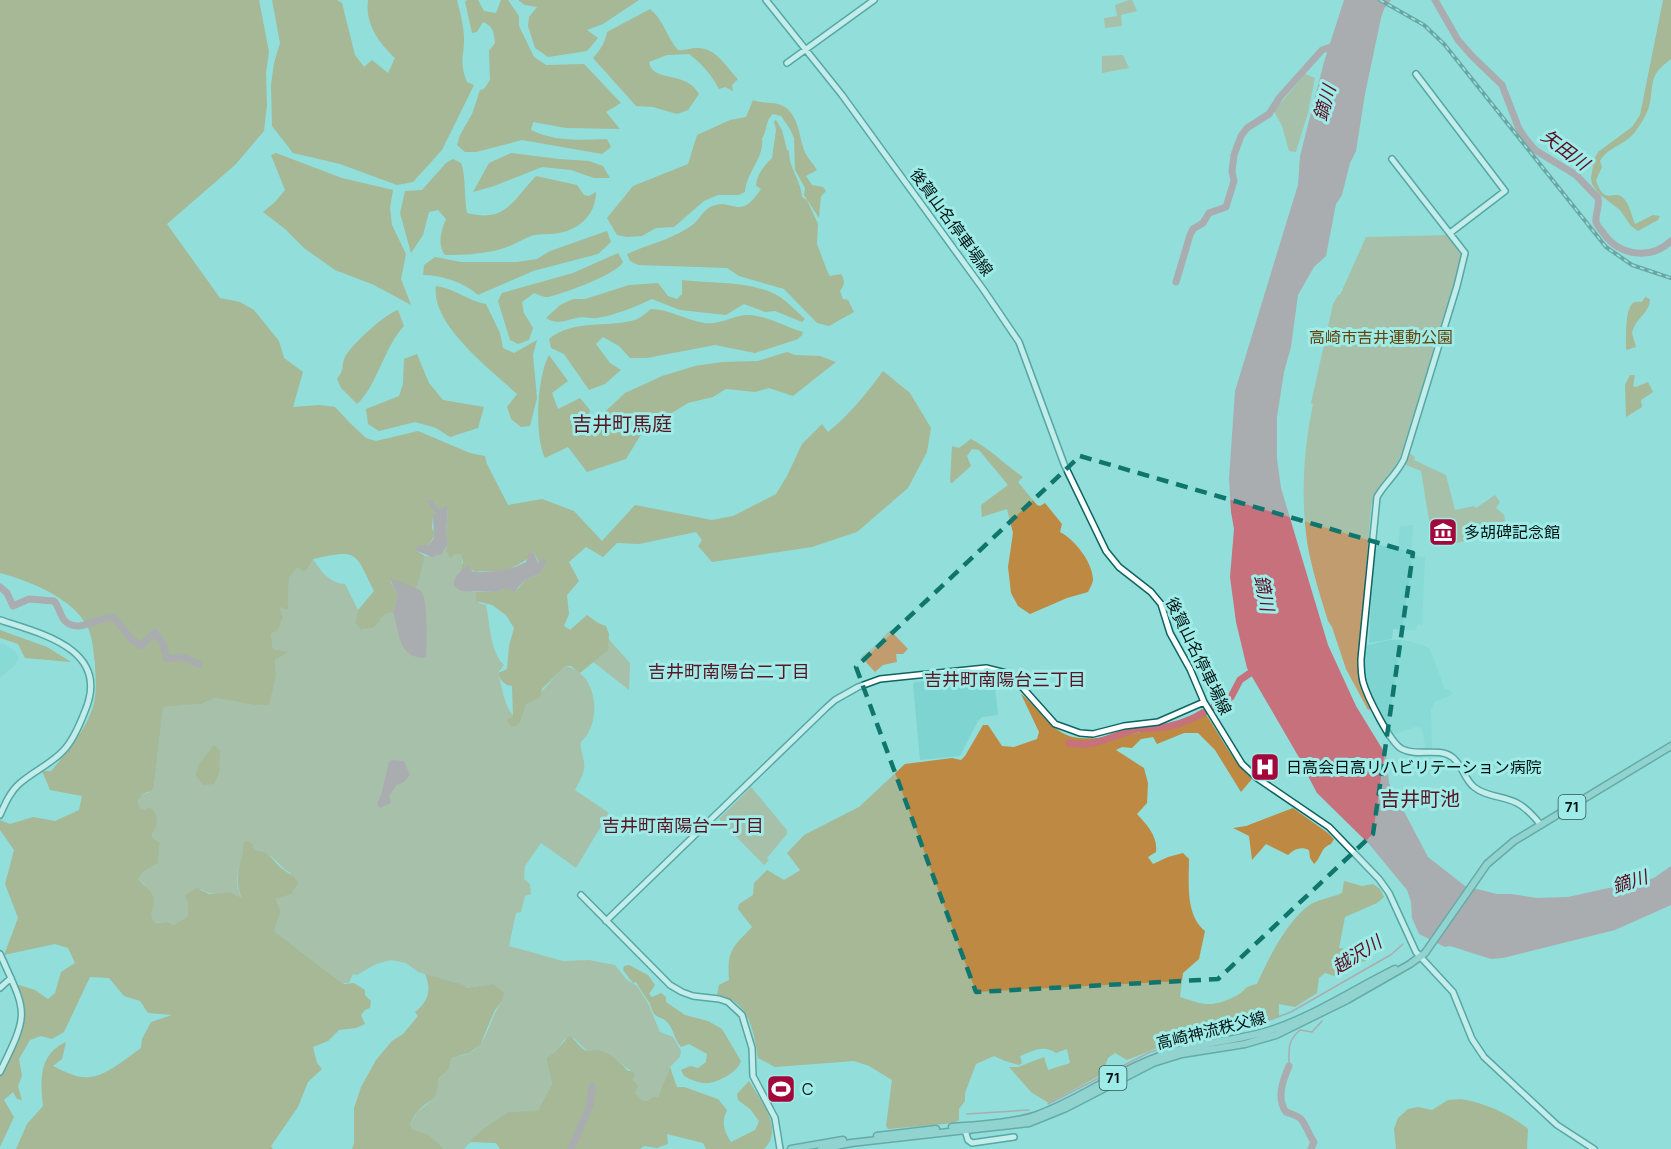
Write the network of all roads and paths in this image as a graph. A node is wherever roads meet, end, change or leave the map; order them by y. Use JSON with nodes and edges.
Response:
{"nodes":[{"id":1,"x":766,"y":0,"type":"edge"},
{"id":2,"x":874,"y":0,"type":"edge"},
{"id":3,"x":808,"y":50,"type":"junction"},
{"id":4,"x":787,"y":63,"type":"dead end"},
{"id":5,"x":1416,"y":74,"type":"dead end"},
{"id":6,"x":1392,"y":159,"type":"dead end"},
{"id":7,"x":1450,"y":233,"type":"junction"},
{"id":8,"x":0,"y":620,"type":"edge"},
{"id":9,"x":1204,"y":702,"type":"junction"},
{"id":10,"x":1671,"y":746,"type":"edge"},
{"id":11,"x":0,"y":815,"type":"edge"},
{"id":12,"x":1541,"y":825,"type":"junction"},
{"id":13,"x":581,"y":895,"type":"dead end"},
{"id":14,"x":606,"y":921,"type":"junction"},
{"id":15,"x":0,"y":954,"type":"edge"},
{"id":16,"x":1420,"y":957,"type":"junction"},
{"id":17,"x":11,"y":978,"type":"junction"},
{"id":18,"x":0,"y":988,"type":"edge"},
{"id":19,"x":0,"y":1072,"type":"edge"},
{"id":20,"x":964,"y":1128,"type":"junction"},
{"id":21,"x":1014,"y":1137,"type":"dead end"},
{"id":22,"x":780,"y":1149,"type":"edge"},
{"id":23,"x":791,"y":1149,"type":"edge"},
{"id":24,"x":821,"y":1149,"type":"edge"},
{"id":25,"x":1594,"y":1149,"type":"edge"}],
"edges":[{"from":1,"to":3,"type":"street","name":"後賀山名停車場線"},
{"from":2,"to":3,"type":"street"},
{"from":3,"to":4,"type":"street"},
{"from":3,"to":9,"type":"street","name":"後賀山名停車場線"},
{"from":5,"to":7,"type":"street"},
{"from":6,"to":7,"type":"street"},
{"from":7,"to":12,"type":"street"},
{"from":8,"to":11,"type":"street"},
{"from":9,"to":14,"type":"street"},
{"from":9,"to":16,"type":"street","name":"後賀山名停車場線"},
{"from":10,"to":12,"type":"main road","name":"高崎神流秩父線","number":"71"},
{"from":12,"to":16,"type":"main road","name":"高崎神流秩父線","number":"71"},
{"from":13,"to":14,"type":"street"},
{"from":14,"to":22,"type":"street"},
{"from":15,"to":17,"type":"street"},
{"from":16,"to":20,"type":"main road","name":"高崎神流秩父線","number":"71"},
{"from":16,"to":25,"type":"street","name":"後賀山名停車場線"},
{"from":17,"to":18,"type":"street"},
{"from":17,"to":19,"type":"street"},
{"from":20,"to":21,"type":"street"},
{"from":20,"to":23,"type":"main road","name":"高崎神流秩父線","number":"71"},
{"from":20,"to":24,"type":"main road","name":"高崎神流秩父線","number":"71"}]}
